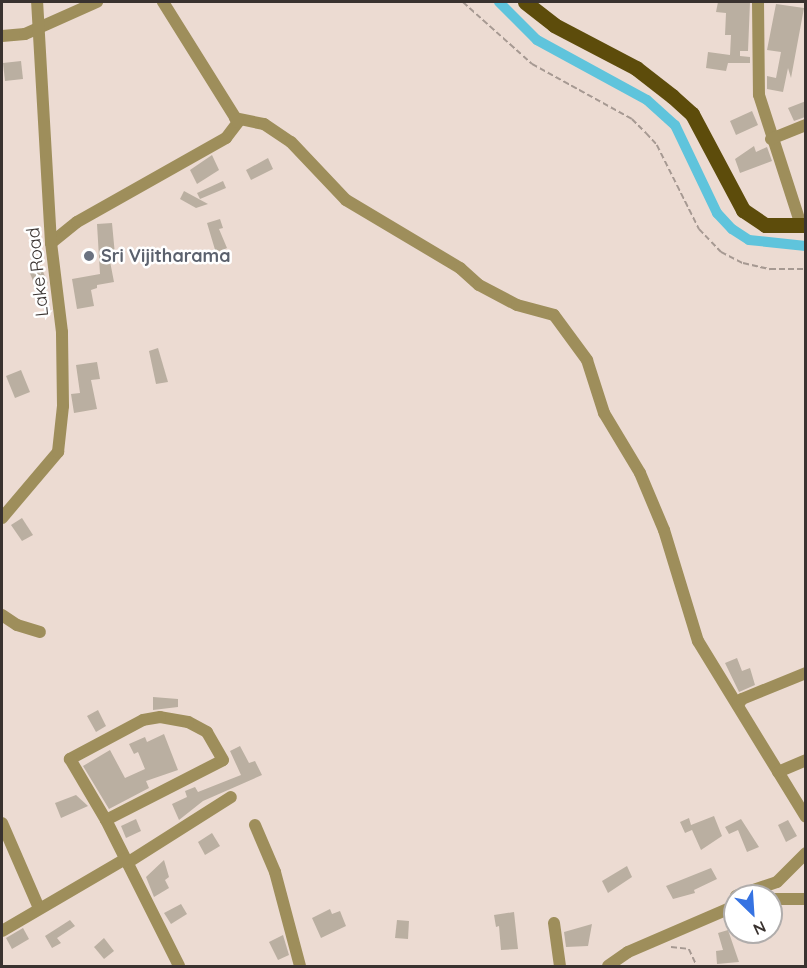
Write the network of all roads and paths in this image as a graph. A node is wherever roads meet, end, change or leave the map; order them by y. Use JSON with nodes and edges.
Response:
{"nodes":[{"id":1,"x":37,"y":2,"type":"edge"},
{"id":2,"x":98,"y":2,"type":"edge"},
{"id":3,"x":463,"y":2,"type":"edge"},
{"id":4,"x":525,"y":2,"type":"edge"},
{"id":5,"x":758,"y":2,"type":"edge"},
{"id":6,"x":167,"y":3,"type":"edge"},
{"id":7,"x":40,"y":28,"type":"junction"},
{"id":8,"x":2,"y":36,"type":"edge"},
{"id":9,"x":235,"y":118,"type":"junction"},
{"id":10,"x":806,"y":125,"type":"edge"},
{"id":11,"x":771,"y":139,"type":"junction"},
{"id":12,"x":803,"y":225,"type":"edge"},
{"id":13,"x":51,"y":243,"type":"junction"},
{"id":14,"x":806,"y":269,"type":"edge"},
{"id":15,"x":2,"y":518,"type":"edge"},
{"id":16,"x":2,"y":615,"type":"edge"},
{"id":17,"x":40,"y":632,"type":"dead end"},
{"id":18,"x":806,"y":673,"type":"edge"},
{"id":19,"x":738,"y":705,"type":"junction"},
{"id":20,"x":806,"y":760,"type":"edge"},
{"id":21,"x":778,"y":772,"type":"junction"},
{"id":22,"x":231,"y":797,"type":"dead end"},
{"id":23,"x":806,"y":817,"type":"edge"},
{"id":24,"x":106,"y":820,"type":"junction"},
{"id":25,"x":2,"y":823,"type":"edge"},
{"id":26,"x":255,"y":825,"type":"dead end"},
{"id":27,"x":806,"y":853,"type":"edge"},
{"id":28,"x":126,"y":861,"type":"junction"},
{"id":29,"x":771,"y":884,"type":"edge"},
{"id":30,"x":783,"y":899,"type":"edge"},
{"id":31,"x":806,"y":899,"type":"edge"},
{"id":32,"x":39,"y":908,"type":"junction"},
{"id":33,"x":723,"y":910,"type":"edge"},
{"id":34,"x":554,"y":923,"type":"dead end"},
{"id":35,"x":2,"y":931,"type":"edge"},
{"id":36,"x":665,"y":939,"type":"junction"},
{"id":37,"x":179,"y":966,"type":"edge"},
{"id":38,"x":300,"y":966,"type":"edge"},
{"id":39,"x":560,"y":966,"type":"edge"},
{"id":40,"x":608,"y":966,"type":"edge"},
{"id":41,"x":697,"y":966,"type":"edge"}],
"edges":[{"from":1,"to":7,"type":"street","name":"Lake Road"},
{"from":2,"to":7,"type":"street"},
{"from":3,"to":14,"type":"path"},
{"from":4,"to":12,"type":"main road"},
{"from":5,"to":11,"type":"street"},
{"from":6,"to":9,"type":"street"},
{"from":7,"to":8,"type":"street"},
{"from":7,"to":13,"type":"street","name":"Lake Road"},
{"from":9,"to":13,"type":"street"},
{"from":9,"to":19,"type":"street"},
{"from":10,"to":11,"type":"street"},
{"from":11,"to":12,"type":"street"},
{"from":13,"to":15,"type":"street","name":"Lake Road"},
{"from":16,"to":17,"type":"street"},
{"from":18,"to":19,"type":"street"},
{"from":19,"to":21,"type":"street"},
{"from":20,"to":21,"type":"street"},
{"from":21,"to":23,"type":"street"},
{"from":22,"to":28,"type":"street"},
{"from":24,"to":24,"type":"street"},
{"from":24,"to":28,"type":"street"},
{"from":25,"to":32,"type":"street"},
{"from":26,"to":38,"type":"street"},
{"from":27,"to":29,"type":"street"},
{"from":28,"to":32,"type":"street"},
{"from":28,"to":37,"type":"street"},
{"from":30,"to":31,"type":"street"},
{"from":32,"to":35,"type":"street"},
{"from":33,"to":36,"type":"street"},
{"from":34,"to":39,"type":"street"},
{"from":36,"to":40,"type":"street"},
{"from":36,"to":41,"type":"path"}]}
